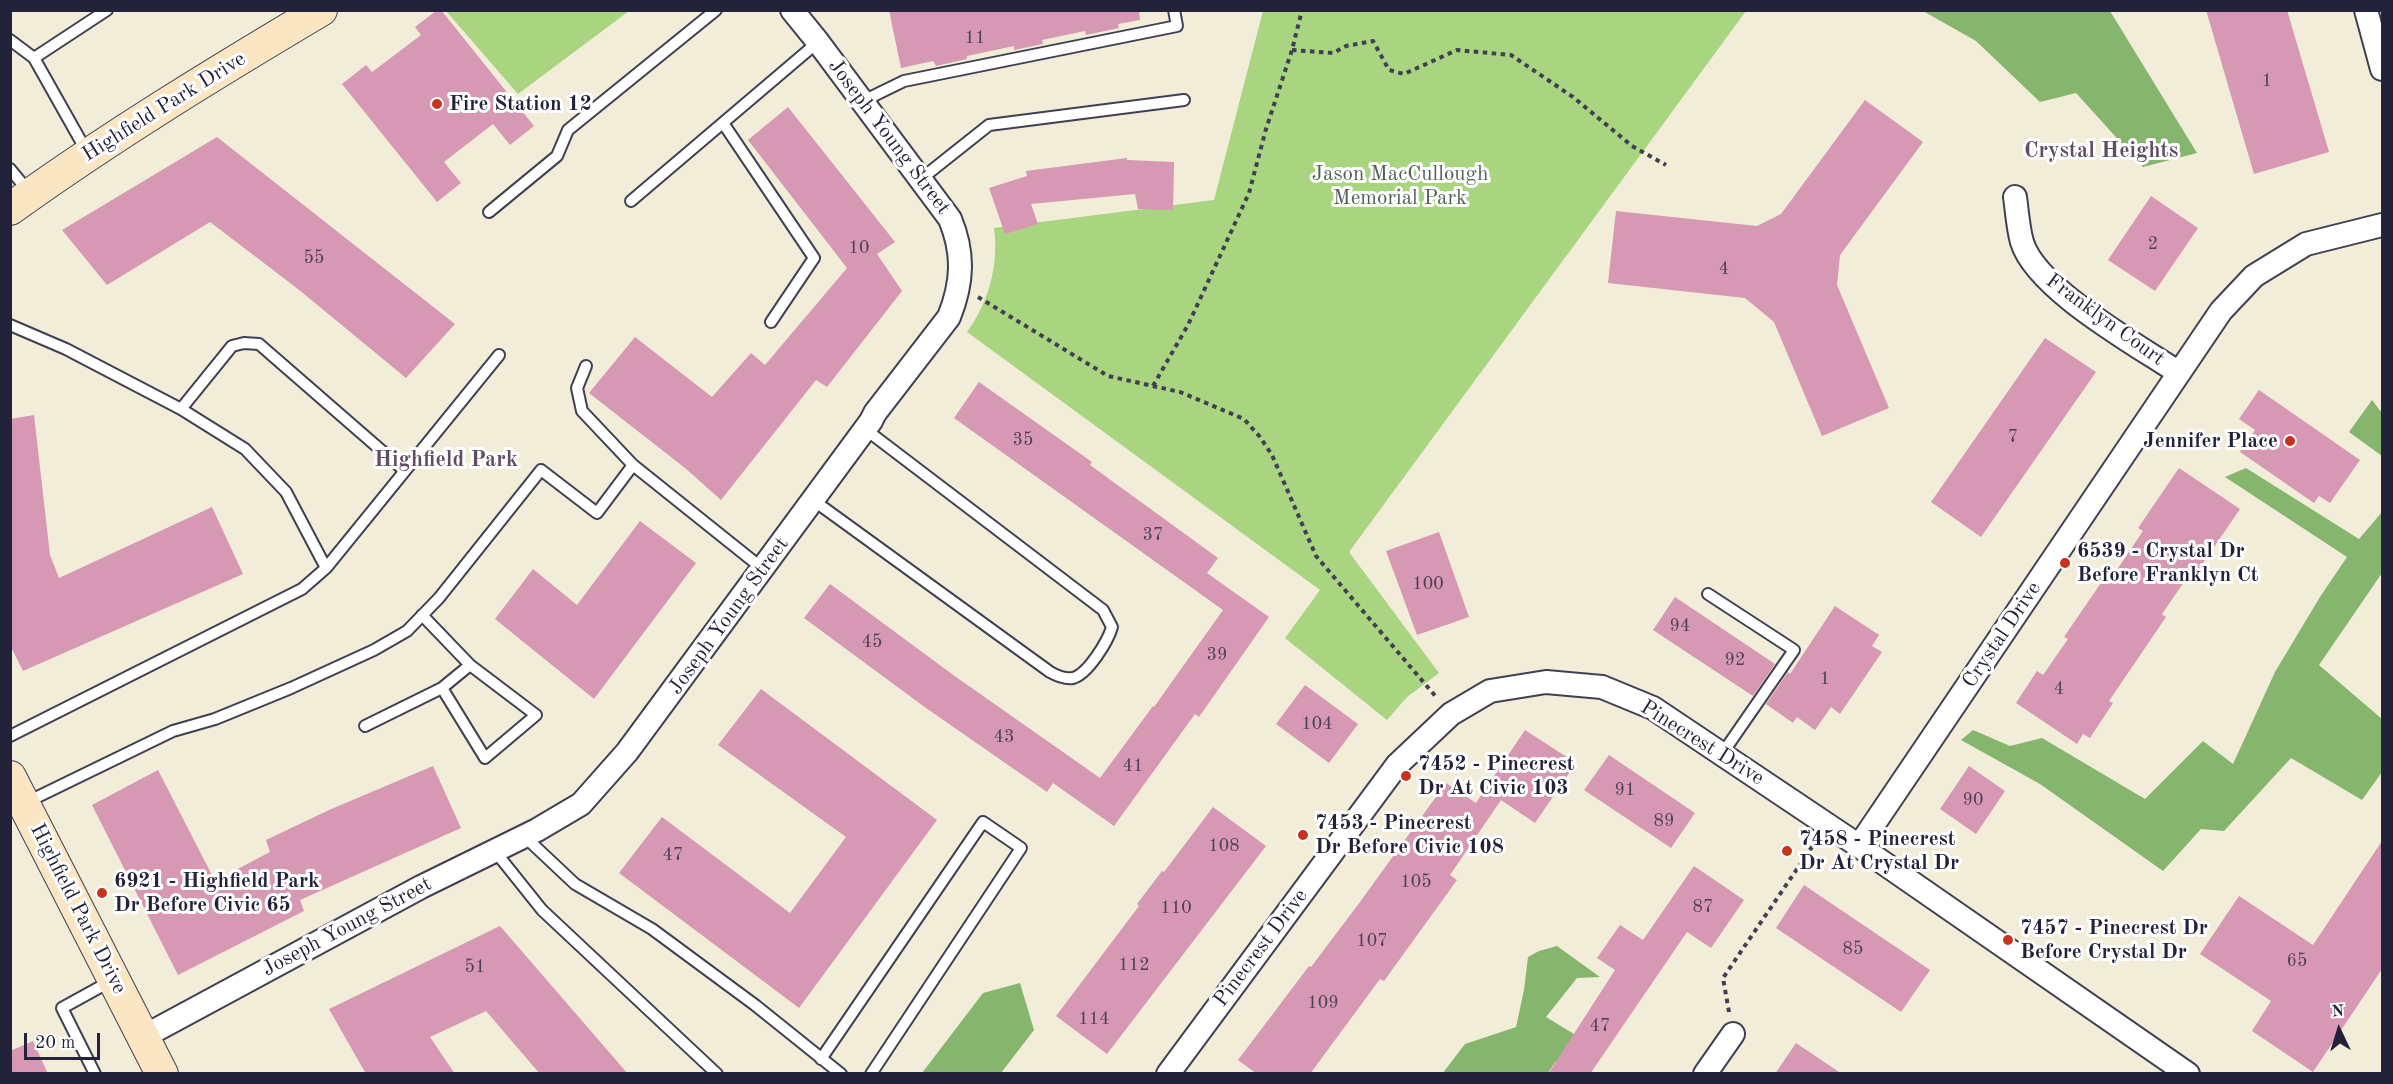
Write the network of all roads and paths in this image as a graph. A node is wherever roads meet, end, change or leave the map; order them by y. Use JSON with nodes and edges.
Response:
{"nodes":[{"id":1,"x":107,"y":10,"type":"edge"},
{"id":2,"x":321,"y":10,"type":"edge"},
{"id":3,"x":716,"y":10,"type":"edge"},
{"id":4,"x":792,"y":10,"type":"edge"},
{"id":5,"x":1174,"y":10,"type":"edge"},
{"id":6,"x":1302,"y":10,"type":"edge"},
{"id":7,"x":2366,"y":10,"type":"edge"},
{"id":8,"x":10,"y":40,"type":"edge"},
{"id":9,"x":818,"y":42,"type":"junction"},
{"id":10,"x":1292,"y":50,"type":"junction"},
{"id":11,"x":34,"y":58,"type":"junction"},
{"id":12,"x":2382,"y":69,"type":"edge"},
{"id":13,"x":1184,"y":100,"type":"dead end"},
{"id":14,"x":863,"y":101,"type":"junction"},
{"id":15,"x":723,"y":123,"type":"junction"},
{"id":16,"x":88,"y":154,"type":"junction"},
{"id":17,"x":1666,"y":165,"type":"dead end"},
{"id":18,"x":10,"y":169,"type":"edge"},
{"id":19,"x":921,"y":179,"type":"junction"},
{"id":20,"x":2015,"y":196,"type":"dead end"},
{"id":21,"x":631,"y":201,"type":"dead end"},
{"id":22,"x":21,"y":202,"type":"edge"},
{"id":23,"x":489,"y":212,"type":"dead end"},
{"id":24,"x":2382,"y":225,"type":"edge"},
{"id":25,"x":949,"y":316,"type":"junction"},
{"id":26,"x":771,"y":322,"type":"dead end"},
{"id":27,"x":10,"y":325,"type":"edge"},
{"id":28,"x":499,"y":355,"type":"dead end"},
{"id":29,"x":586,"y":366,"type":"dead end"},
{"id":30,"x":2179,"y":373,"type":"junction"},
{"id":31,"x":1153,"y":386,"type":"junction"},
{"id":32,"x":181,"y":409,"type":"junction"},
{"id":33,"x":866,"y":429,"type":"junction"},
{"id":34,"x":633,"y":465,"type":"junction"},
{"id":35,"x":405,"y":471,"type":"junction"},
{"id":36,"x":813,"y":500,"type":"junction"},
{"id":37,"x":326,"y":568,"type":"junction"},
{"id":38,"x":764,"y":570,"type":"junction"},
{"id":39,"x":1708,"y":594,"type":"dead end"},
{"id":40,"x":422,"y":615,"type":"junction"},
{"id":41,"x":470,"y":665,"type":"junction"},
{"id":42,"x":442,"y":688,"type":"junction"},
{"id":43,"x":1452,"y":714,"type":"junction"},
{"id":44,"x":365,"y":726,"type":"dead end"},
{"id":45,"x":10,"y":736,"type":"edge"},
{"id":46,"x":1722,"y":754,"type":"junction"},
{"id":47,"x":16,"y":792,"type":"edge"},
{"id":48,"x":524,"y":836,"type":"junction"},
{"id":49,"x":1859,"y":846,"type":"junction"},
{"id":50,"x":1812,"y":847,"type":"dead end"},
{"id":51,"x":494,"y":850,"type":"junction"},
{"id":52,"x":114,"y":980,"type":"junction"},
{"id":53,"x":1733,"y":1034,"type":"joint"},
{"id":54,"x":143,"y":1037,"type":"junction"},
{"id":55,"x":821,"y":1059,"type":"junction"},
{"id":56,"x":94,"y":1074,"type":"edge"},
{"id":57,"x":162,"y":1074,"type":"edge"},
{"id":58,"x":717,"y":1074,"type":"edge"},
{"id":59,"x":841,"y":1074,"type":"edge"},
{"id":60,"x":871,"y":1074,"type":"edge"},
{"id":61,"x":1168,"y":1074,"type":"edge"},
{"id":62,"x":1706,"y":1074,"type":"edge"},
{"id":63,"x":2188,"y":1074,"type":"edge"}],
"edges":[{"from":1,"to":11,"type":"lane"},
{"from":2,"to":16,"type":"street","name":"Highfield Park Drive"},
{"from":3,"to":23,"type":"lane"},
{"from":4,"to":9,"type":"street","name":"Joseph Young Street"},
{"from":5,"to":14,"type":"lane"},
{"from":6,"to":10,"type":"path"},
{"from":7,"to":12,"type":"street"},
{"from":8,"to":11,"type":"lane"},
{"from":9,"to":14,"type":"street","name":"Joseph Young Street"},
{"from":9,"to":15,"type":"lane"},
{"from":10,"to":17,"type":"path"},
{"from":10,"to":31,"type":"path"},
{"from":11,"to":16,"type":"lane"},
{"from":13,"to":19,"type":"lane"},
{"from":14,"to":19,"type":"street","name":"Joseph Young Street"},
{"from":15,"to":21,"type":"lane"},
{"from":15,"to":26,"type":"lane"},
{"from":16,"to":22,"type":"street","name":"Highfield Park Drive"},
{"from":18,"to":22,"type":"lane"},
{"from":19,"to":25,"type":"street","name":"Joseph Young Street"},
{"from":20,"to":30,"type":"street","name":"Franklyn Court"},
{"from":24,"to":30,"type":"street","name":"Crystal Drive"},
{"from":25,"to":31,"type":"path"},
{"from":25,"to":33,"type":"street","name":"Joseph Young Street"},
{"from":27,"to":32,"type":"lane"},
{"from":28,"to":35,"type":"lane"},
{"from":29,"to":34,"type":"lane"},
{"from":30,"to":49,"type":"street","name":"Crystal Drive"},
{"from":31,"to":43,"type":"path"},
{"from":32,"to":35,"type":"lane"},
{"from":32,"to":37,"type":"lane"},
{"from":33,"to":36,"type":"street","name":"Joseph Young Street"},
{"from":33,"to":36,"type":"lane"},
{"from":34,"to":38,"type":"lane"},
{"from":34,"to":40,"type":"lane"},
{"from":35,"to":37,"type":"lane"},
{"from":36,"to":38,"type":"street","name":"Joseph Young Street"},
{"from":37,"to":45,"type":"lane"},
{"from":38,"to":48,"type":"street","name":"Joseph Young Street"},
{"from":39,"to":46,"type":"lane"},
{"from":40,"to":41,"type":"lane"},
{"from":40,"to":47,"type":"lane"},
{"from":41,"to":42,"type":"lane"},
{"from":41,"to":42,"type":"lane"},
{"from":42,"to":44,"type":"lane"},
{"from":43,"to":46,"type":"street","name":"Pinecrest Drive"},
{"from":43,"to":61,"type":"street","name":"Pinecrest Drive"},
{"from":46,"to":49,"type":"street","name":"Pinecrest Drive"},
{"from":47,"to":52,"type":"street","name":"Highfield Park Drive"},
{"from":48,"to":51,"type":"street","name":"Joseph Young Street"},
{"from":48,"to":55,"type":"lane"},
{"from":49,"to":63,"type":"street","name":"Pinecrest Drive"},
{"from":50,"to":53,"type":"path"},
{"from":51,"to":54,"type":"street","name":"Joseph Young Street"},
{"from":51,"to":58,"type":"lane"},
{"from":52,"to":54,"type":"street","name":"Highfield Park Drive"},
{"from":52,"to":56,"type":"lane"},
{"from":53,"to":62,"type":"street"},
{"from":54,"to":57,"type":"street","name":"Highfield Park Drive"},
{"from":55,"to":59,"type":"lane"},
{"from":55,"to":60,"type":"lane"}]}
